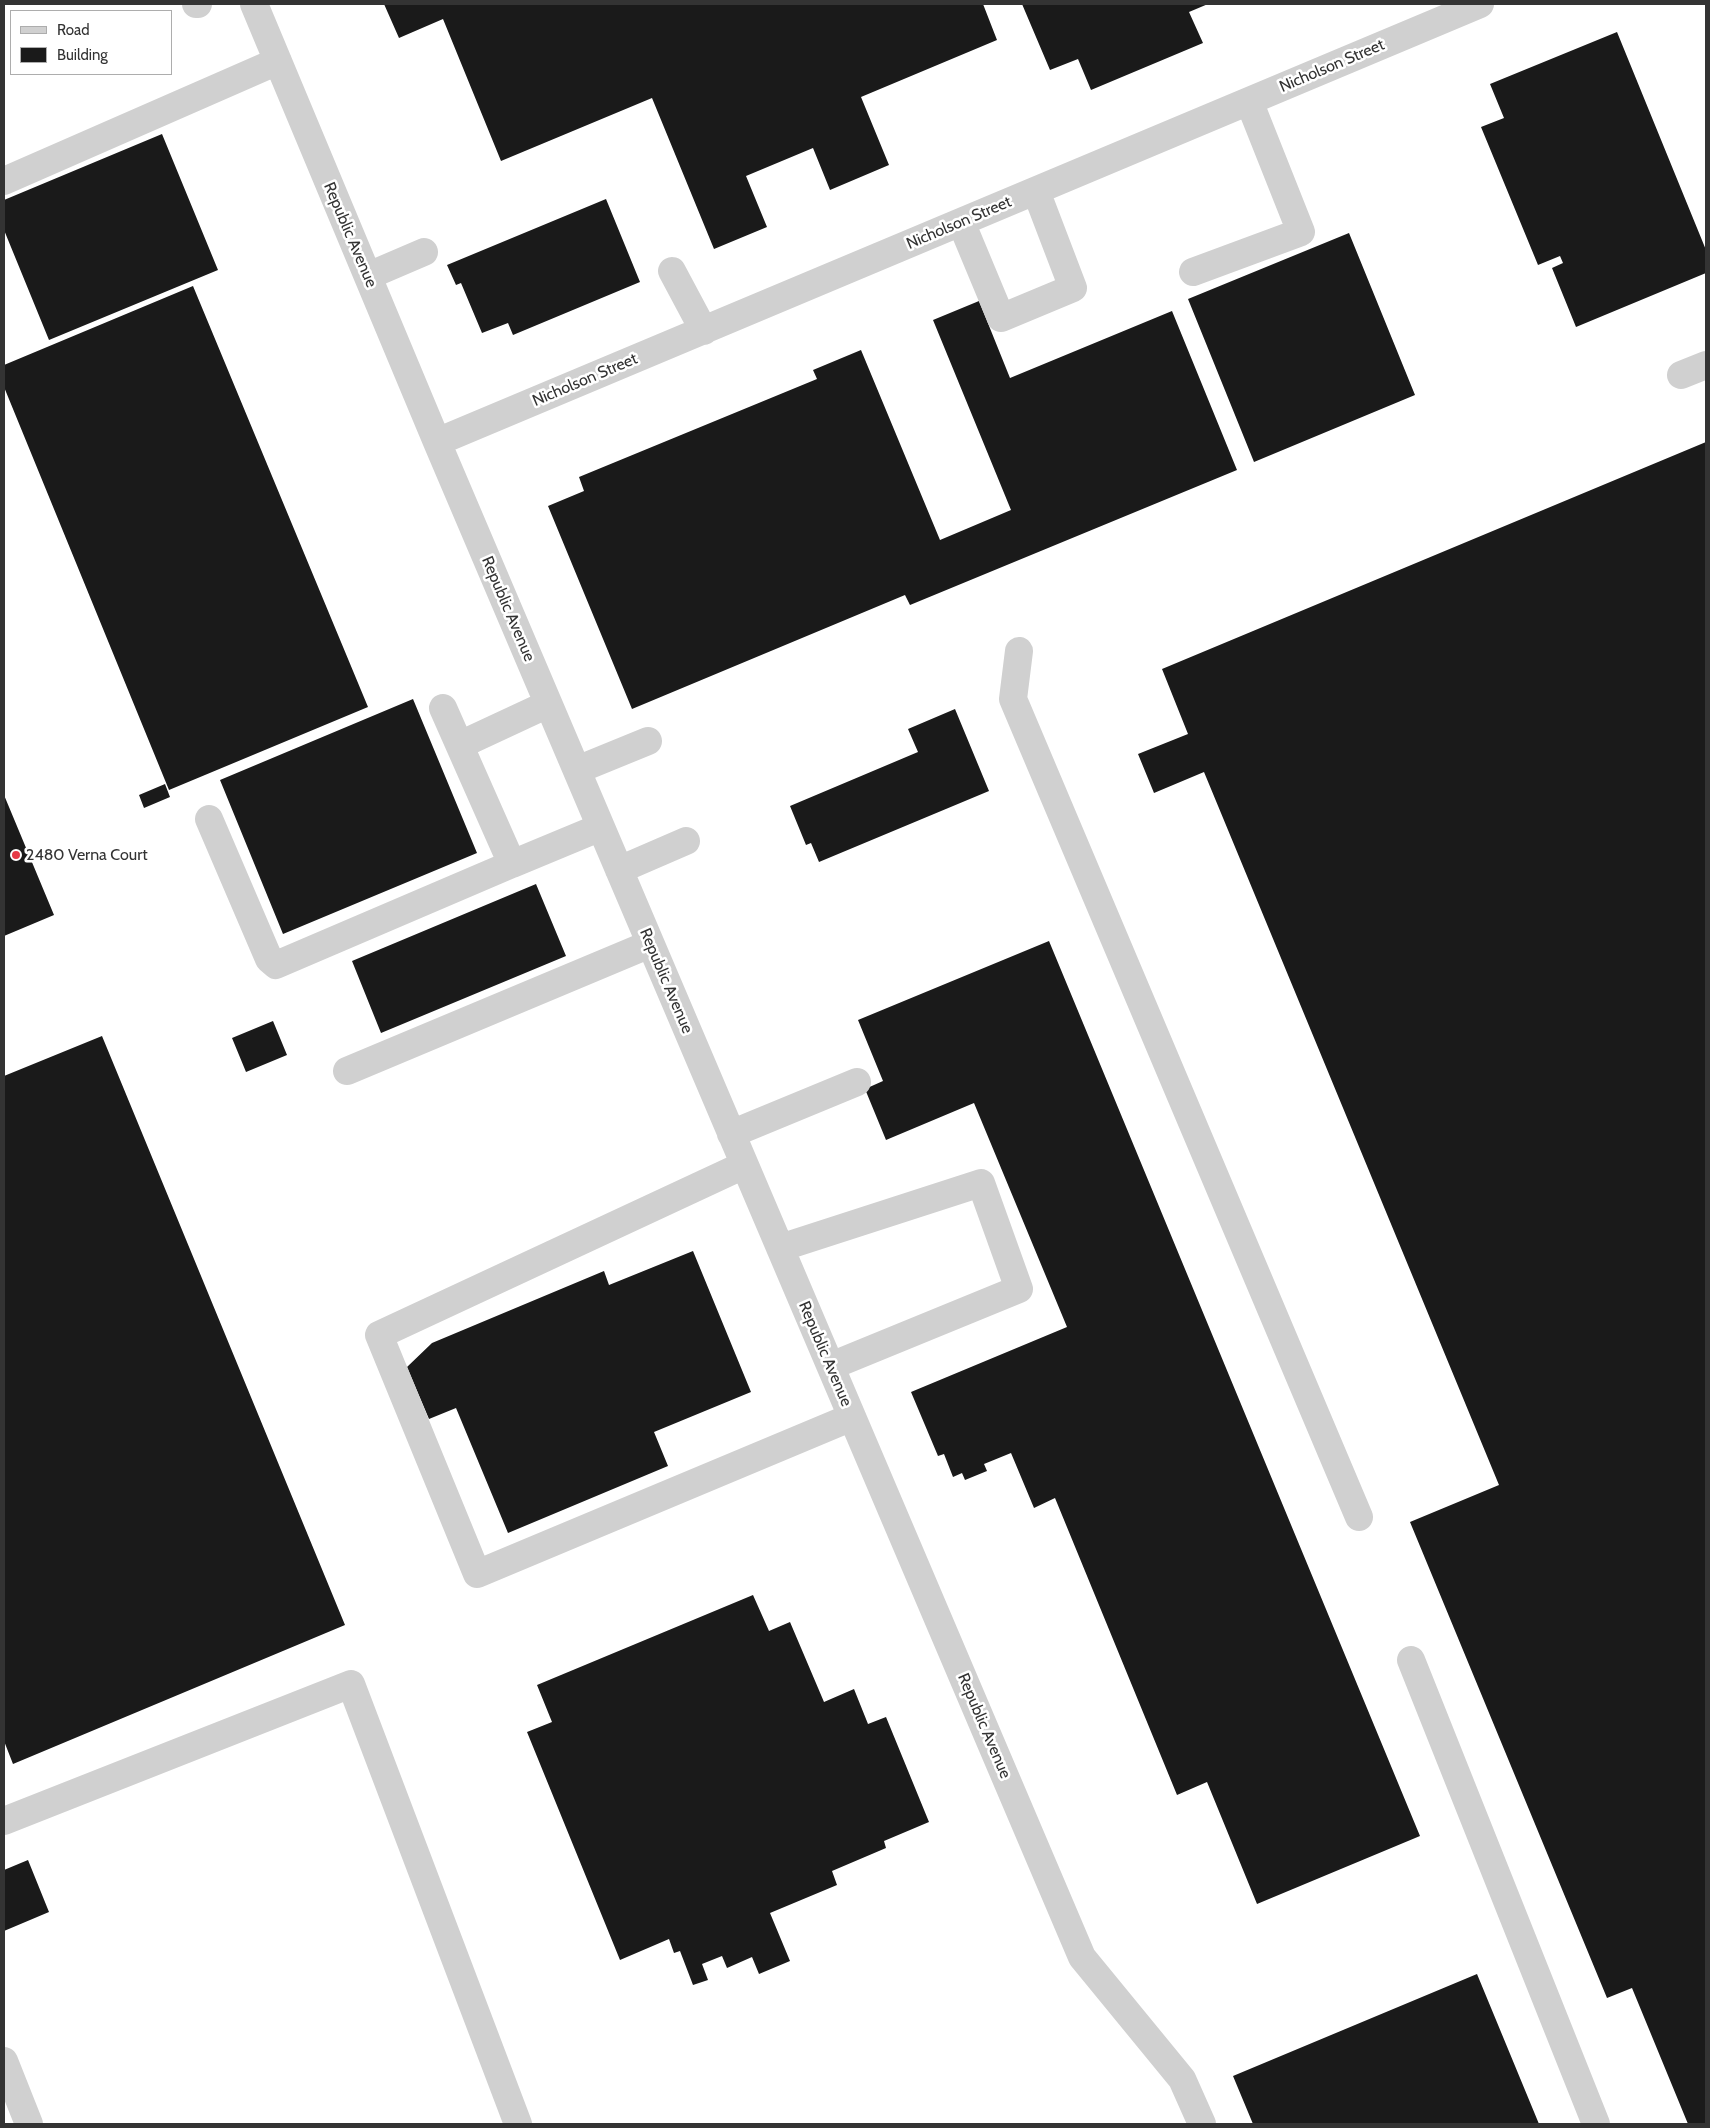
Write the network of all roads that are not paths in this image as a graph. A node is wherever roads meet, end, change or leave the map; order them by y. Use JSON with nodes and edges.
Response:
{"nodes":[{"id":1,"x":254,"y":4,"type":"edge"},
{"id":2,"x":1480,"y":4,"type":"edge"},
{"id":3,"x":278,"y":61,"type":"junction"},
{"id":4,"x":1249,"y":101,"type":"junction"},
{"id":5,"x":4,"y":182,"type":"edge"},
{"id":6,"x":1036,"y":191,"type":"junction"},
{"id":7,"x":961,"y":222,"type":"junction"},
{"id":8,"x":424,"y":252,"type":"dead end"},
{"id":9,"x":672,"y":271,"type":"dead end"},
{"id":10,"x":1193,"y":272,"type":"dead end"},
{"id":11,"x":368,"y":276,"type":"junction"},
{"id":12,"x":704,"y":331,"type":"junction"},
{"id":13,"x":1706,"y":365,"type":"edge"},
{"id":14,"x":1681,"y":375,"type":"dead end"},
{"id":15,"x":436,"y":442,"type":"junction"},
{"id":16,"x":1019,"y":650,"type":"dead end"},
{"id":17,"x":548,"y":704,"type":"junction"},
{"id":18,"x":443,"y":708,"type":"dead end"},
{"id":19,"x":648,"y":742,"type":"dead end"},
{"id":20,"x":460,"y":745,"type":"junction"},
{"id":21,"x":576,"y":770,"type":"junction"},
{"id":22,"x":209,"y":819,"type":"dead end"},
{"id":23,"x":600,"y":826,"type":"junction"},
{"id":24,"x":686,"y":841,"type":"dead end"},
{"id":25,"x":512,"y":864,"type":"junction"},
{"id":26,"x":619,"y":870,"type":"junction"},
{"id":27,"x":650,"y":944,"type":"junction"},
{"id":28,"x":346,"y":1071,"type":"dead end"},
{"id":29,"x":857,"y":1082,"type":"dead end"},
{"id":30,"x":731,"y":1134,"type":"junction"},
{"id":31,"x":744,"y":1165,"type":"junction"},
{"id":32,"x":780,"y":1248,"type":"junction"},
{"id":33,"x":831,"y":1366,"type":"junction"},
{"id":34,"x":852,"y":1417,"type":"junction"},
{"id":35,"x":1359,"y":1517,"type":"dead end"},
{"id":36,"x":1411,"y":1660,"type":"dead end"},
{"id":37,"x":4,"y":1821,"type":"edge"},
{"id":38,"x":4,"y":2061,"type":"edge"},
{"id":39,"x":29,"y":2124,"type":"edge"},
{"id":40,"x":518,"y":2124,"type":"edge"},
{"id":41,"x":1202,"y":2124,"type":"edge"},
{"id":42,"x":1596,"y":2124,"type":"edge"}],
"edges":[{"from":1,"to":3,"type":"street","name":"Republic Avenue"},
{"from":2,"to":4,"type":"street","name":"Nicholson Street"},
{"from":3,"to":5,"type":"street"},
{"from":3,"to":11,"type":"street","name":"Republic Avenue"},
{"from":4,"to":6,"type":"street","name":"Nicholson Street"},
{"from":4,"to":10,"type":"street"},
{"from":6,"to":7,"type":"street","name":"Nicholson Street"},
{"from":6,"to":7,"type":"street"},
{"from":7,"to":12,"type":"street","name":"Nicholson Street"},
{"from":8,"to":11,"type":"street"},
{"from":9,"to":12,"type":"street"},
{"from":11,"to":15,"type":"street","name":"Republic Avenue"},
{"from":12,"to":15,"type":"street","name":"Nicholson Street"},
{"from":13,"to":14,"type":"street"},
{"from":15,"to":17,"type":"street","name":"Republic Avenue"},
{"from":16,"to":35,"type":"street"},
{"from":17,"to":20,"type":"street"},
{"from":17,"to":21,"type":"street","name":"Republic Avenue"},
{"from":18,"to":20,"type":"street"},
{"from":19,"to":21,"type":"street"},
{"from":20,"to":25,"type":"street"},
{"from":21,"to":23,"type":"street","name":"Republic Avenue"},
{"from":22,"to":25,"type":"street"},
{"from":23,"to":25,"type":"street"},
{"from":23,"to":26,"type":"street","name":"Republic Avenue"},
{"from":24,"to":26,"type":"street"},
{"from":26,"to":27,"type":"street","name":"Republic Avenue"},
{"from":27,"to":28,"type":"street"},
{"from":27,"to":30,"type":"street","name":"Republic Avenue"},
{"from":29,"to":30,"type":"street"},
{"from":30,"to":31,"type":"street","name":"Republic Avenue"},
{"from":31,"to":32,"type":"street","name":"Republic Avenue"},
{"from":31,"to":34,"type":"street"},
{"from":32,"to":33,"type":"street","name":"Republic Avenue"},
{"from":32,"to":33,"type":"street"},
{"from":33,"to":34,"type":"street","name":"Republic Avenue"},
{"from":34,"to":41,"type":"street","name":"Republic Avenue"},
{"from":36,"to":42,"type":"street"},
{"from":37,"to":40,"type":"street"},
{"from":38,"to":39,"type":"street"}]}
